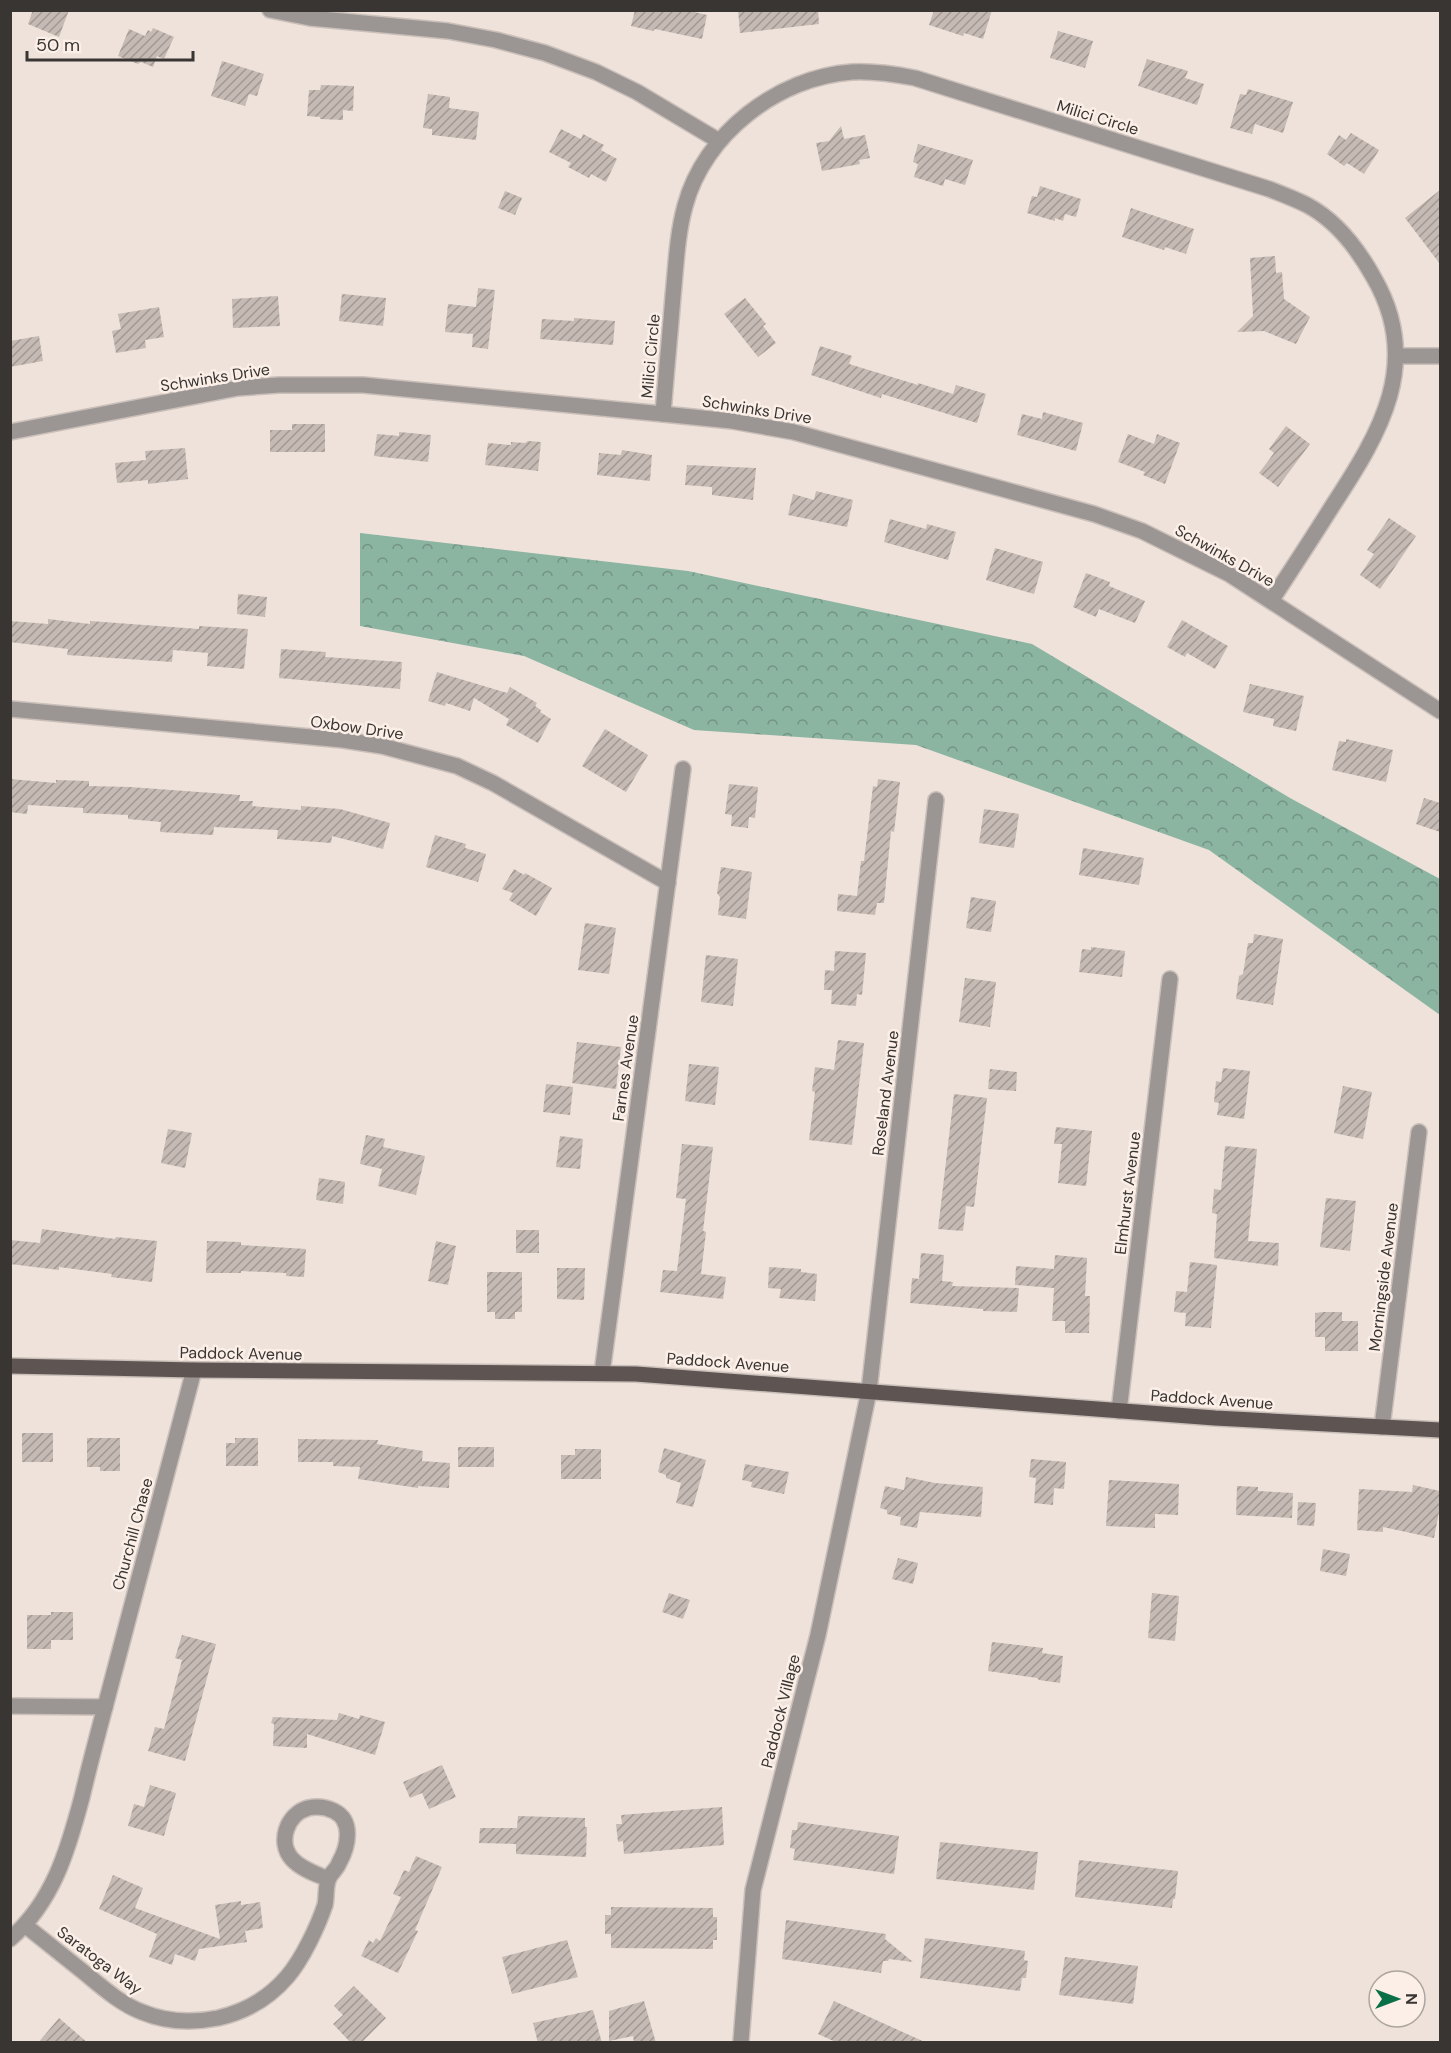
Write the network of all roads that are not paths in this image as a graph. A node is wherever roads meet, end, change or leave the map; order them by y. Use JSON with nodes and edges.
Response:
{"nodes":[{"id":1,"x":270,"y":10,"type":"edge"},
{"id":2,"x":719,"y":141,"type":"junction"},
{"id":3,"x":1396,"y":356,"type":"junction"},
{"id":4,"x":1440,"y":356,"type":"edge"},
{"id":5,"x":663,"y":414,"type":"junction"},
{"id":6,"x":10,"y":432,"type":"edge"},
{"id":7,"x":1271,"y":601,"type":"junction"},
{"id":8,"x":10,"y":709,"type":"edge"},
{"id":9,"x":1440,"y":711,"type":"edge"},
{"id":10,"x":683,"y":769,"type":"dead end"},
{"id":11,"x":936,"y":800,"type":"dead end"},
{"id":12,"x":668,"y":883,"type":"junction"},
{"id":13,"x":1170,"y":979,"type":"dead end"},
{"id":14,"x":1419,"y":1132,"type":"dead end"},
{"id":15,"x":10,"y":1366,"type":"edge"},
{"id":16,"x":194,"y":1370,"type":"junction"},
{"id":17,"x":602,"y":1373,"type":"junction"},
{"id":18,"x":869,"y":1391,"type":"junction"},
{"id":19,"x":1119,"y":1411,"type":"junction"},
{"id":20,"x":1382,"y":1427,"type":"junction"},
{"id":21,"x":1440,"y":1430,"type":"edge"},
{"id":22,"x":10,"y":1706,"type":"edge"},
{"id":23,"x":105,"y":1707,"type":"junction"},
{"id":24,"x":328,"y":1879,"type":"junction"},
{"id":25,"x":26,"y":1926,"type":"junction"},
{"id":26,"x":10,"y":1939,"type":"edge"},
{"id":27,"x":741,"y":2041,"type":"edge"}],
"edges":[{"from":1,"to":2,"type":"street"},
{"from":2,"to":3,"type":"street","name":"Milici Circle"},
{"from":2,"to":5,"type":"street","name":"Milici Circle"},
{"from":3,"to":4,"type":"street"},
{"from":3,"to":7,"type":"street","name":"Milici Circle"},
{"from":5,"to":6,"type":"street","name":"Schwinks Drive"},
{"from":5,"to":7,"type":"street","name":"Schwinks Drive"},
{"from":7,"to":9,"type":"street","name":"Schwinks Drive"},
{"from":8,"to":12,"type":"street","name":"Oxbow Drive"},
{"from":10,"to":12,"type":"street","name":"Farnes Avenue"},
{"from":11,"to":18,"type":"street","name":"Roseland Avenue"},
{"from":12,"to":17,"type":"street","name":"Farnes Avenue"},
{"from":13,"to":19,"type":"street","name":"Elmhurst Avenue"},
{"from":14,"to":20,"type":"street","name":"Morningside Avenue"},
{"from":15,"to":16,"type":"main road","name":"Paddock Avenue"},
{"from":16,"to":17,"type":"main road","name":"Paddock Avenue"},
{"from":16,"to":23,"type":"street","name":"Churchill Chase"},
{"from":17,"to":18,"type":"main road","name":"Paddock Avenue"},
{"from":18,"to":19,"type":"main road","name":"Paddock Avenue"},
{"from":18,"to":27,"type":"street","name":"Paddock Village"},
{"from":19,"to":20,"type":"main road","name":"Paddock Avenue"},
{"from":20,"to":21,"type":"main road","name":"Paddock Avenue"},
{"from":22,"to":23,"type":"street"},
{"from":23,"to":25,"type":"street","name":"Churchill Chase"},
{"from":24,"to":24,"type":"street","name":"Saratoga Way"},
{"from":24,"to":25,"type":"street","name":"Saratoga Way"},
{"from":25,"to":26,"type":"street","name":"Churchill Chase"}]}
